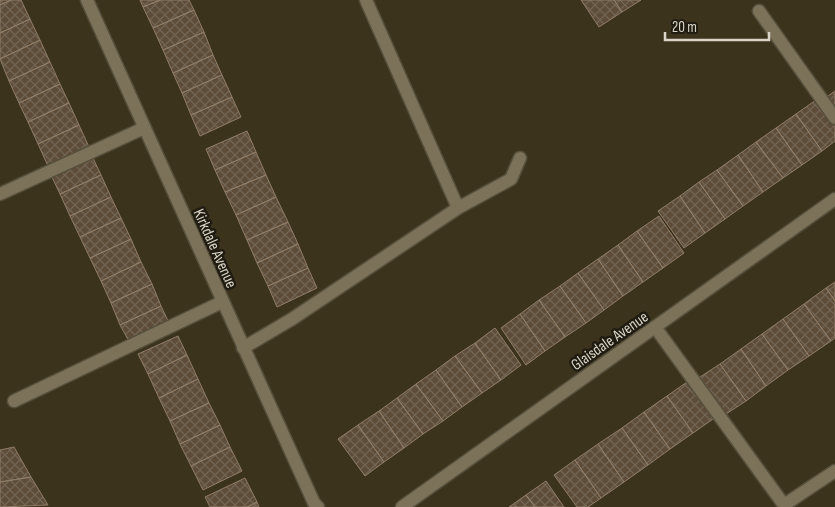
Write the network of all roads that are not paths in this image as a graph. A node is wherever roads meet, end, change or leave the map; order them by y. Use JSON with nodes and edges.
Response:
{"nodes":[{"id":1,"x":87,"y":0,"type":"edge"},
{"id":2,"x":366,"y":0,"type":"edge"},
{"id":3,"x":758,"y":11,"type":"dead end"},
{"id":4,"x":835,"y":118,"type":"edge"},
{"id":5,"x":144,"y":128,"type":"junction"},
{"id":6,"x":520,"y":158,"type":"dead end"},
{"id":7,"x":0,"y":194,"type":"edge"},
{"id":8,"x":834,"y":202,"type":"edge"},
{"id":9,"x":458,"y":208,"type":"junction"},
{"id":10,"x":222,"y":302,"type":"junction"},
{"id":11,"x":655,"y":327,"type":"junction"},
{"id":12,"x":243,"y":348,"type":"junction"},
{"id":13,"x":14,"y":401,"type":"dead end"},
{"id":14,"x":835,"y":471,"type":"edge"},
{"id":15,"x":782,"y":506,"type":"edge"},
{"id":16,"x":318,"y":507,"type":"edge"},
{"id":17,"x":402,"y":507,"type":"edge"}],
"edges":[{"from":1,"to":5,"type":"street","name":"Kirkdale Avenue"},
{"from":2,"to":9,"type":"street"},
{"from":3,"to":4,"type":"street"},
{"from":5,"to":7,"type":"street"},
{"from":5,"to":10,"type":"street","name":"Kirkdale Avenue"},
{"from":6,"to":9,"type":"street"},
{"from":8,"to":11,"type":"street","name":"Glaisdale Avenue"},
{"from":9,"to":12,"type":"street"},
{"from":10,"to":12,"type":"street","name":"Kirkdale Avenue"},
{"from":10,"to":13,"type":"street"},
{"from":11,"to":15,"type":"street"},
{"from":11,"to":17,"type":"street","name":"Glaisdale Avenue"},
{"from":12,"to":16,"type":"street","name":"Kirkdale Avenue"},
{"from":14,"to":15,"type":"street"}]}
